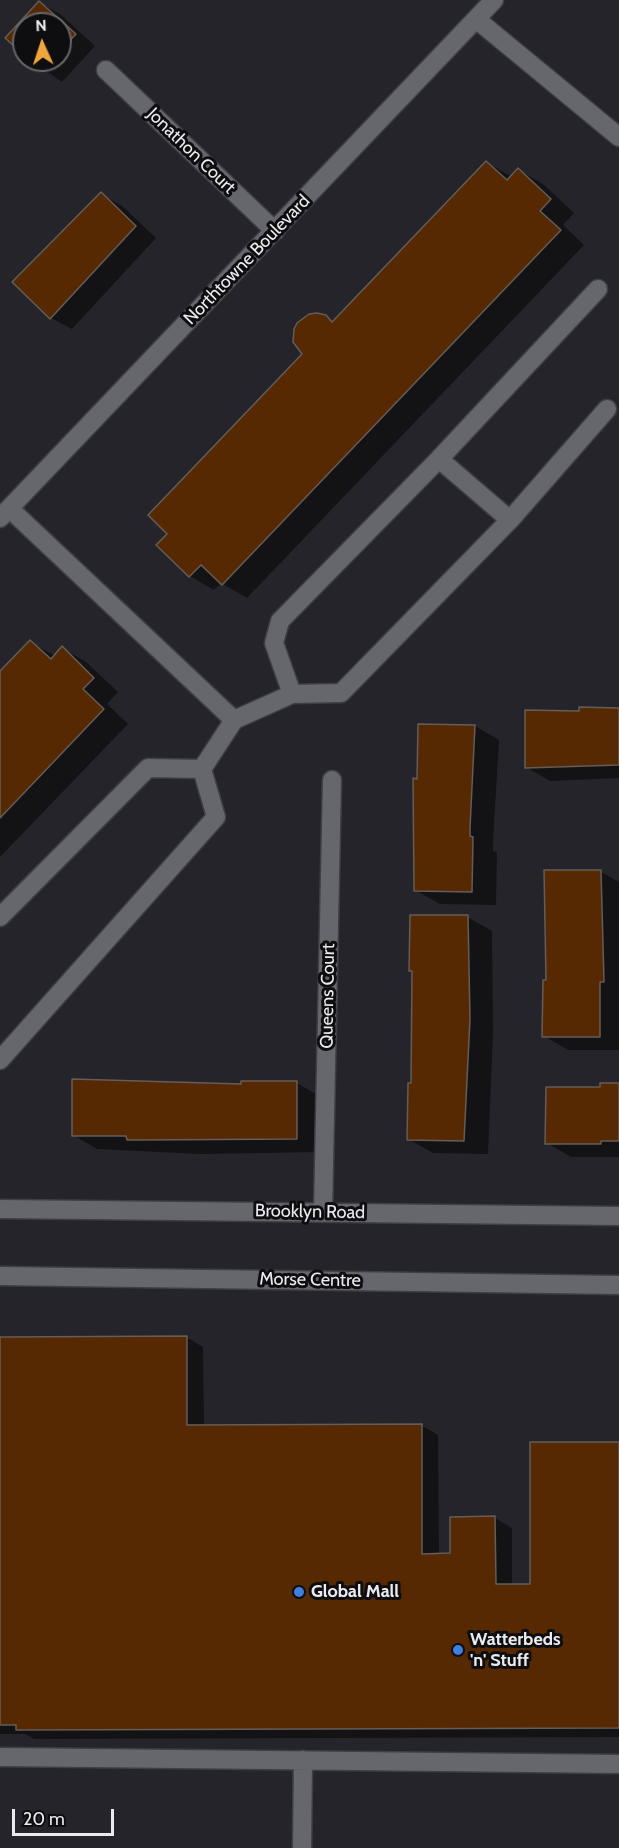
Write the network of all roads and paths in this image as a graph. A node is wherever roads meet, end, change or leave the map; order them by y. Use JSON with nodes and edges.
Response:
{"nodes":[{"id":1,"x":494,"y":0,"type":"edge"},
{"id":2,"x":476,"y":19,"type":"junction"},
{"id":3,"x":106,"y":70,"type":"dead end"},
{"id":4,"x":619,"y":136,"type":"edge"},
{"id":5,"x":275,"y":231,"type":"junction"},
{"id":6,"x":598,"y":289,"type":"dead end"},
{"id":7,"x":608,"y":409,"type":"dead end"},
{"id":8,"x":439,"y":459,"type":"junction"},
{"id":9,"x":5,"y":514,"type":"edge"},
{"id":10,"x":510,"y":520,"type":"junction"},
{"id":11,"x":292,"y":694,"type":"junction"},
{"id":12,"x":234,"y":720,"type":"junction"},
{"id":13,"x":202,"y":768,"type":"junction"},
{"id":14,"x":332,"y":780,"type":"dead end"},
{"id":15,"x":0,"y":917,"type":"edge"},
{"id":16,"x":0,"y":1060,"type":"edge"},
{"id":17,"x":0,"y":1209,"type":"edge"},
{"id":18,"x":324,"y":1212,"type":"junction"},
{"id":19,"x":619,"y":1216,"type":"edge"},
{"id":20,"x":0,"y":1276,"type":"edge"},
{"id":21,"x":619,"y":1285,"type":"edge"},
{"id":22,"x":0,"y":1757,"type":"edge"},
{"id":23,"x":303,"y":1760,"type":"junction"},
{"id":24,"x":619,"y":1764,"type":"edge"},
{"id":25,"x":302,"y":1848,"type":"edge"}],
"edges":[{"from":1,"to":2,"type":"street","name":"Northtowne Boulevard"},
{"from":2,"to":4,"type":"street"},
{"from":2,"to":5,"type":"street","name":"Northtowne Boulevard"},
{"from":3,"to":5,"type":"street","name":"Jonathon Court"},
{"from":5,"to":9,"type":"street","name":"Northtowne Boulevard"},
{"from":6,"to":8,"type":"street"},
{"from":7,"to":10,"type":"street"},
{"from":8,"to":10,"type":"street"},
{"from":8,"to":11,"type":"street"},
{"from":9,"to":12,"type":"street"},
{"from":10,"to":11,"type":"street"},
{"from":11,"to":12,"type":"street"},
{"from":12,"to":13,"type":"street"},
{"from":13,"to":15,"type":"street"},
{"from":13,"to":16,"type":"street"},
{"from":14,"to":18,"type":"street","name":"Queens Court"},
{"from":17,"to":18,"type":"street","name":"Brooklyn Road"},
{"from":18,"to":19,"type":"street","name":"Brooklyn Road"},
{"from":20,"to":21,"type":"street","name":"Morse Centre"},
{"from":22,"to":23,"type":"street"},
{"from":23,"to":24,"type":"street"},
{"from":23,"to":25,"type":"street"}]}
